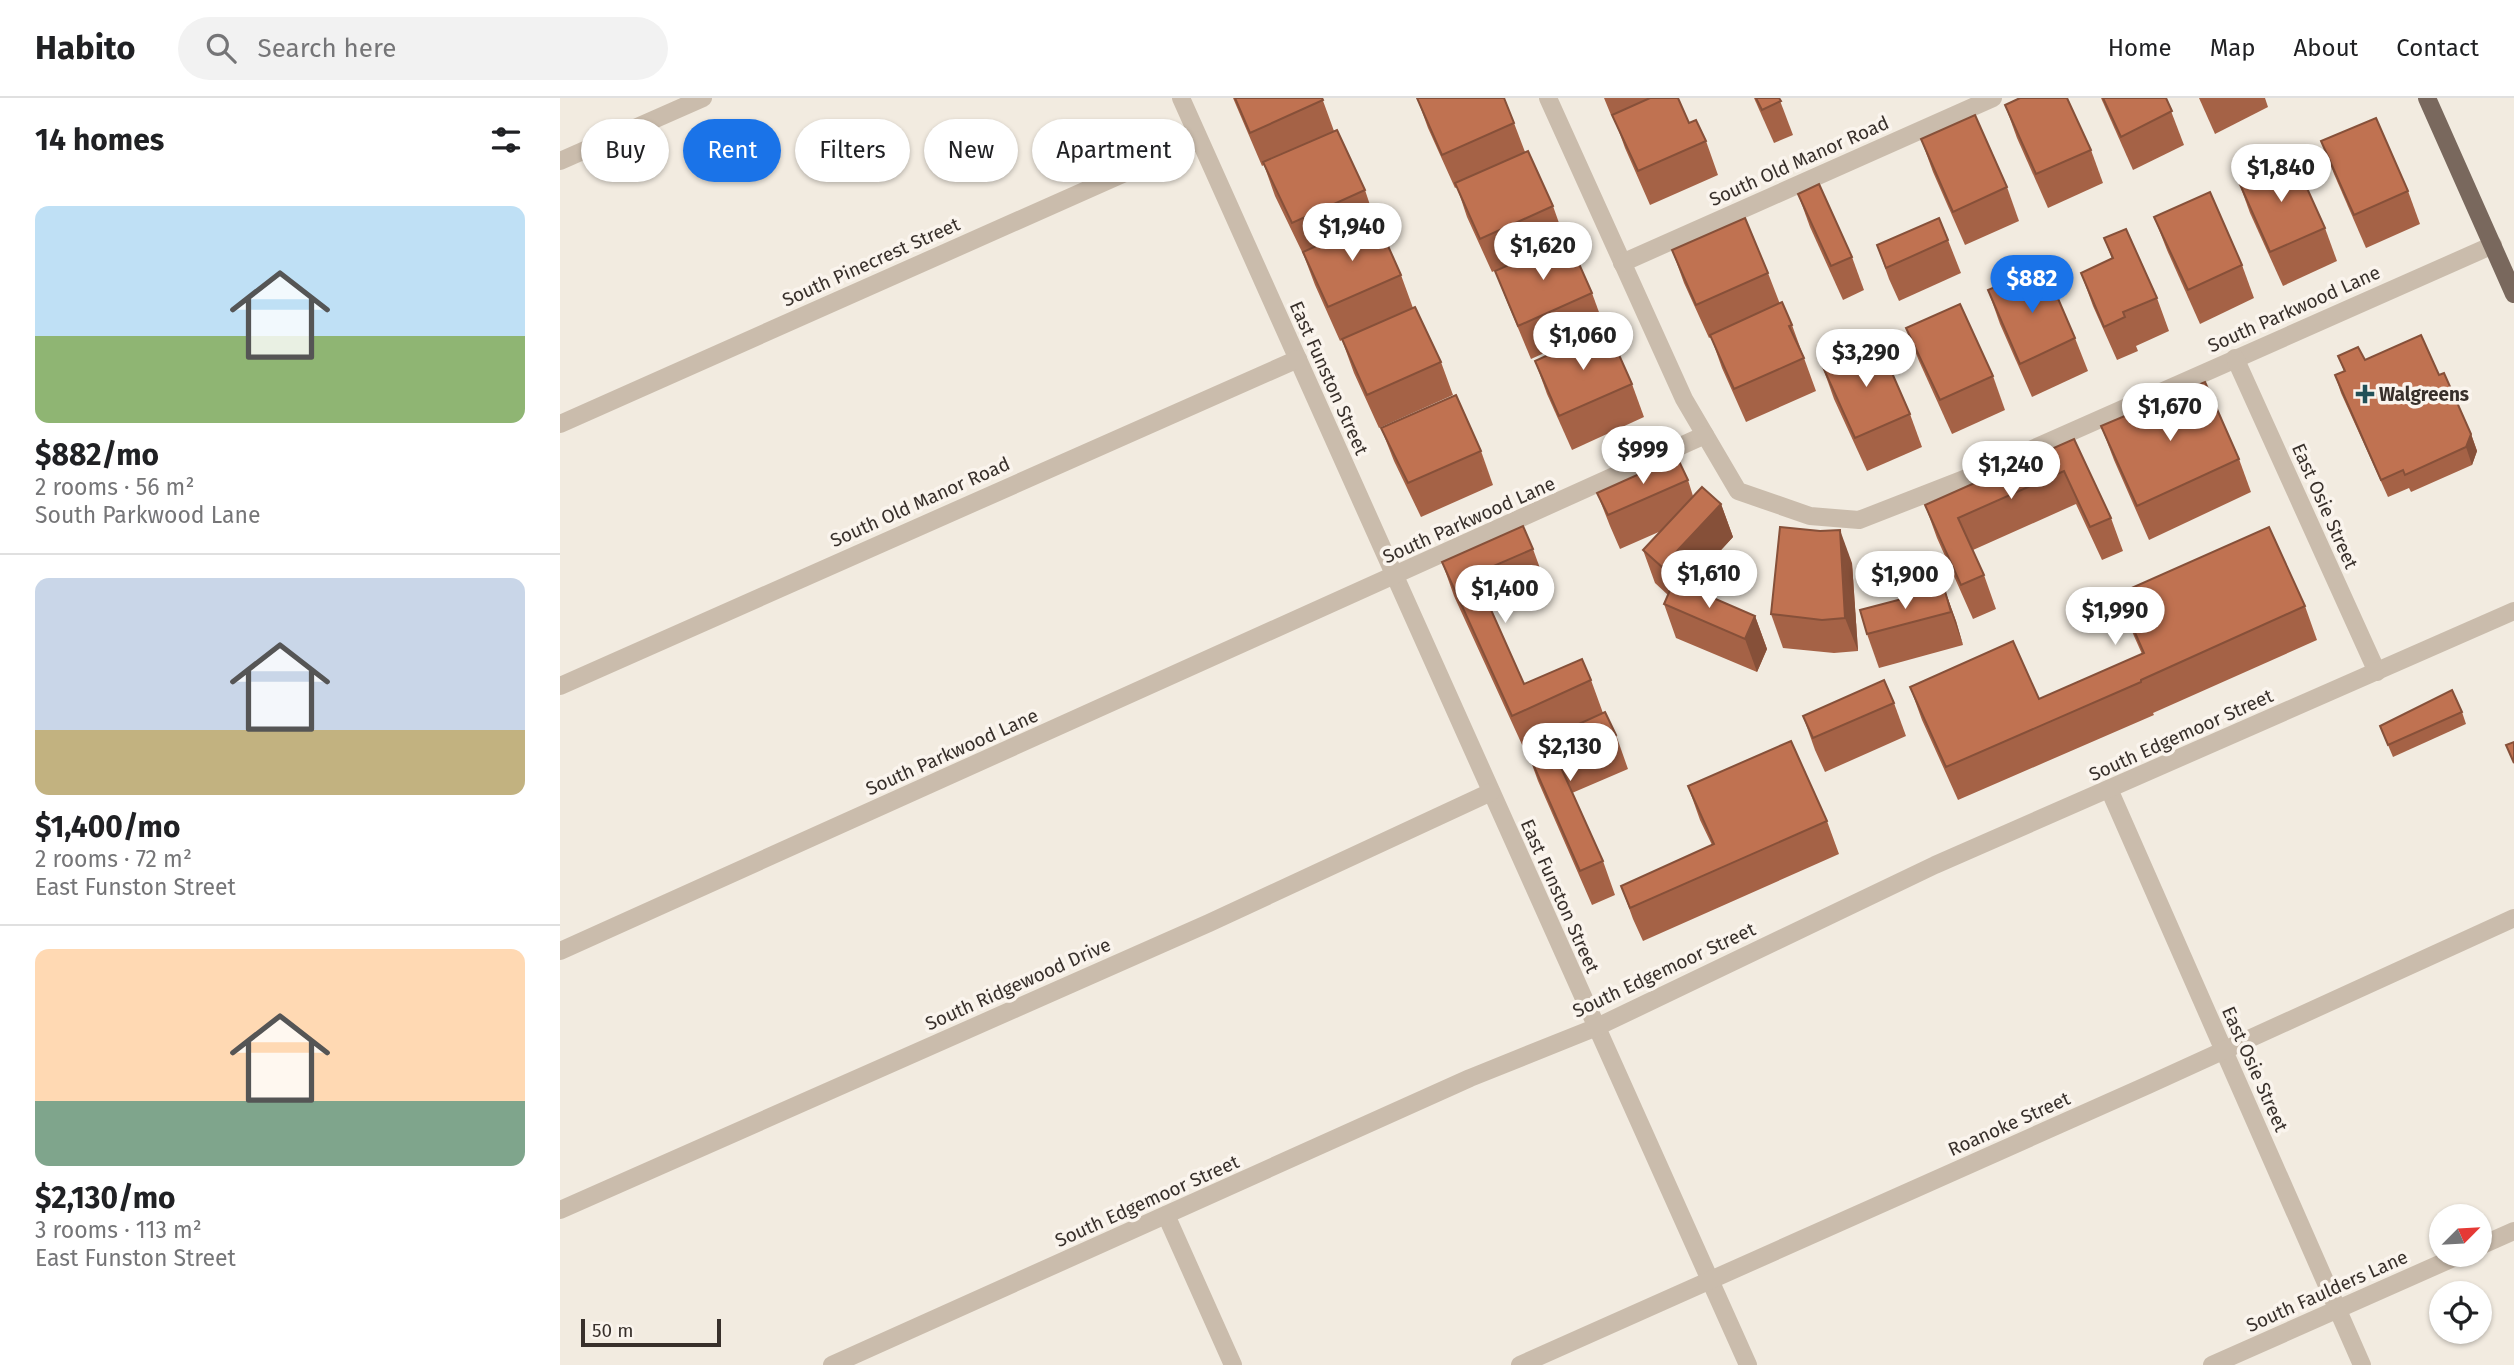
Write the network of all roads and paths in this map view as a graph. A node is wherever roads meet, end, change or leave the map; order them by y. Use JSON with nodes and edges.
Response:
{"nodes":[{"id":1,"x":703,"y":98,"type":"edge"},
{"id":2,"x":1181,"y":98,"type":"edge"},
{"id":3,"x":1548,"y":98,"type":"edge"},
{"id":4,"x":1993,"y":98,"type":"edge"},
{"id":5,"x":2427,"y":98,"type":"edge"},
{"id":6,"x":1199,"y":139,"type":"junction"},
{"id":7,"x":560,"y":161,"type":"edge"},
{"id":8,"x":2493,"y":245,"type":"junction"},
{"id":9,"x":1622,"y":263,"type":"junction"},
{"id":10,"x":2514,"y":294,"type":"edge"},
{"id":11,"x":2235,"y":358,"type":"junction"},
{"id":12,"x":1298,"y":359,"type":"junction"},
{"id":13,"x":560,"y":424,"type":"edge"},
{"id":14,"x":1705,"y":435,"type":"junction"},
{"id":15,"x":1395,"y":577,"type":"junction"},
{"id":16,"x":2514,"y":611,"type":"edge"},
{"id":17,"x":2377,"y":672,"type":"junction"},
{"id":18,"x":560,"y":686,"type":"edge"},
{"id":19,"x":2109,"y":789,"type":"junction"},
{"id":20,"x":1491,"y":792,"type":"junction"},
{"id":21,"x":2514,"y":918,"type":"edge"},
{"id":22,"x":560,"y":951,"type":"edge"},
{"id":23,"x":1597,"y":1027,"type":"junction"},
{"id":24,"x":2224,"y":1050,"type":"junction"},
{"id":25,"x":560,"y":1210,"type":"edge"},
{"id":26,"x":1166,"y":1215,"type":"junction"},
{"id":27,"x":2514,"y":1231,"type":"edge"},
{"id":28,"x":2492,"y":1241,"type":"edge"},
{"id":29,"x":2433,"y":1267,"type":"edge"},
{"id":30,"x":1710,"y":1280,"type":"junction"},
{"id":31,"x":2337,"y":1309,"type":"junction"},
{"id":32,"x":832,"y":1365,"type":"edge"},
{"id":33,"x":1233,"y":1365,"type":"edge"},
{"id":34,"x":1520,"y":1365,"type":"edge"},
{"id":35,"x":1748,"y":1365,"type":"edge"},
{"id":36,"x":2212,"y":1365,"type":"edge"},
{"id":37,"x":2362,"y":1365,"type":"edge"}],
"edges":[{"from":1,"to":7,"type":"street"},
{"from":2,"to":6,"type":"street","name":"East Funston Street"},
{"from":3,"to":9,"type":"street"},
{"from":4,"to":9,"type":"street","name":"South Old Manor Road"},
{"from":5,"to":8,"type":"main road"},
{"from":6,"to":12,"type":"street","name":"East Funston Street"},
{"from":6,"to":13,"type":"street","name":"South Pinecrest Street"},
{"from":8,"to":10,"type":"main road"},
{"from":8,"to":11,"type":"street","name":"South Parkwood Lane"},
{"from":9,"to":14,"type":"street"},
{"from":11,"to":14,"type":"street","name":"South Parkwood Lane"},
{"from":11,"to":17,"type":"street","name":"East Osie Street"},
{"from":12,"to":15,"type":"street","name":"East Funston Street"},
{"from":12,"to":18,"type":"street","name":"South Old Manor Road"},
{"from":14,"to":15,"type":"street","name":"South Parkwood Lane"},
{"from":15,"to":20,"type":"street","name":"East Funston Street"},
{"from":15,"to":22,"type":"street","name":"South Parkwood Lane"},
{"from":16,"to":17,"type":"street","name":"South Edgemoor Street"},
{"from":17,"to":19,"type":"street","name":"South Edgemoor Street"},
{"from":19,"to":23,"type":"street","name":"South Edgemoor Street"},
{"from":19,"to":24,"type":"street","name":"East Osie Street"},
{"from":20,"to":23,"type":"street","name":"East Funston Street"},
{"from":20,"to":25,"type":"street","name":"South Ridgewood Drive"},
{"from":21,"to":24,"type":"street","name":"Roanoke Street"},
{"from":23,"to":26,"type":"street","name":"South Edgemoor Street"},
{"from":23,"to":30,"type":"street","name":"East Funston Street"},
{"from":24,"to":30,"type":"street","name":"Roanoke Street"},
{"from":24,"to":31,"type":"street","name":"East Osie Street"},
{"from":26,"to":32,"type":"street","name":"South Edgemoor Street"},
{"from":26,"to":33,"type":"street"},
{"from":27,"to":28,"type":"street"},
{"from":29,"to":31,"type":"street","name":"South Faulders Lane"},
{"from":30,"to":34,"type":"street","name":"Roanoke Street"},
{"from":30,"to":35,"type":"street","name":"East Funston Street"},
{"from":31,"to":36,"type":"street","name":"South Faulders Lane"},
{"from":31,"to":37,"type":"street","name":"East Osie Street"}]}
